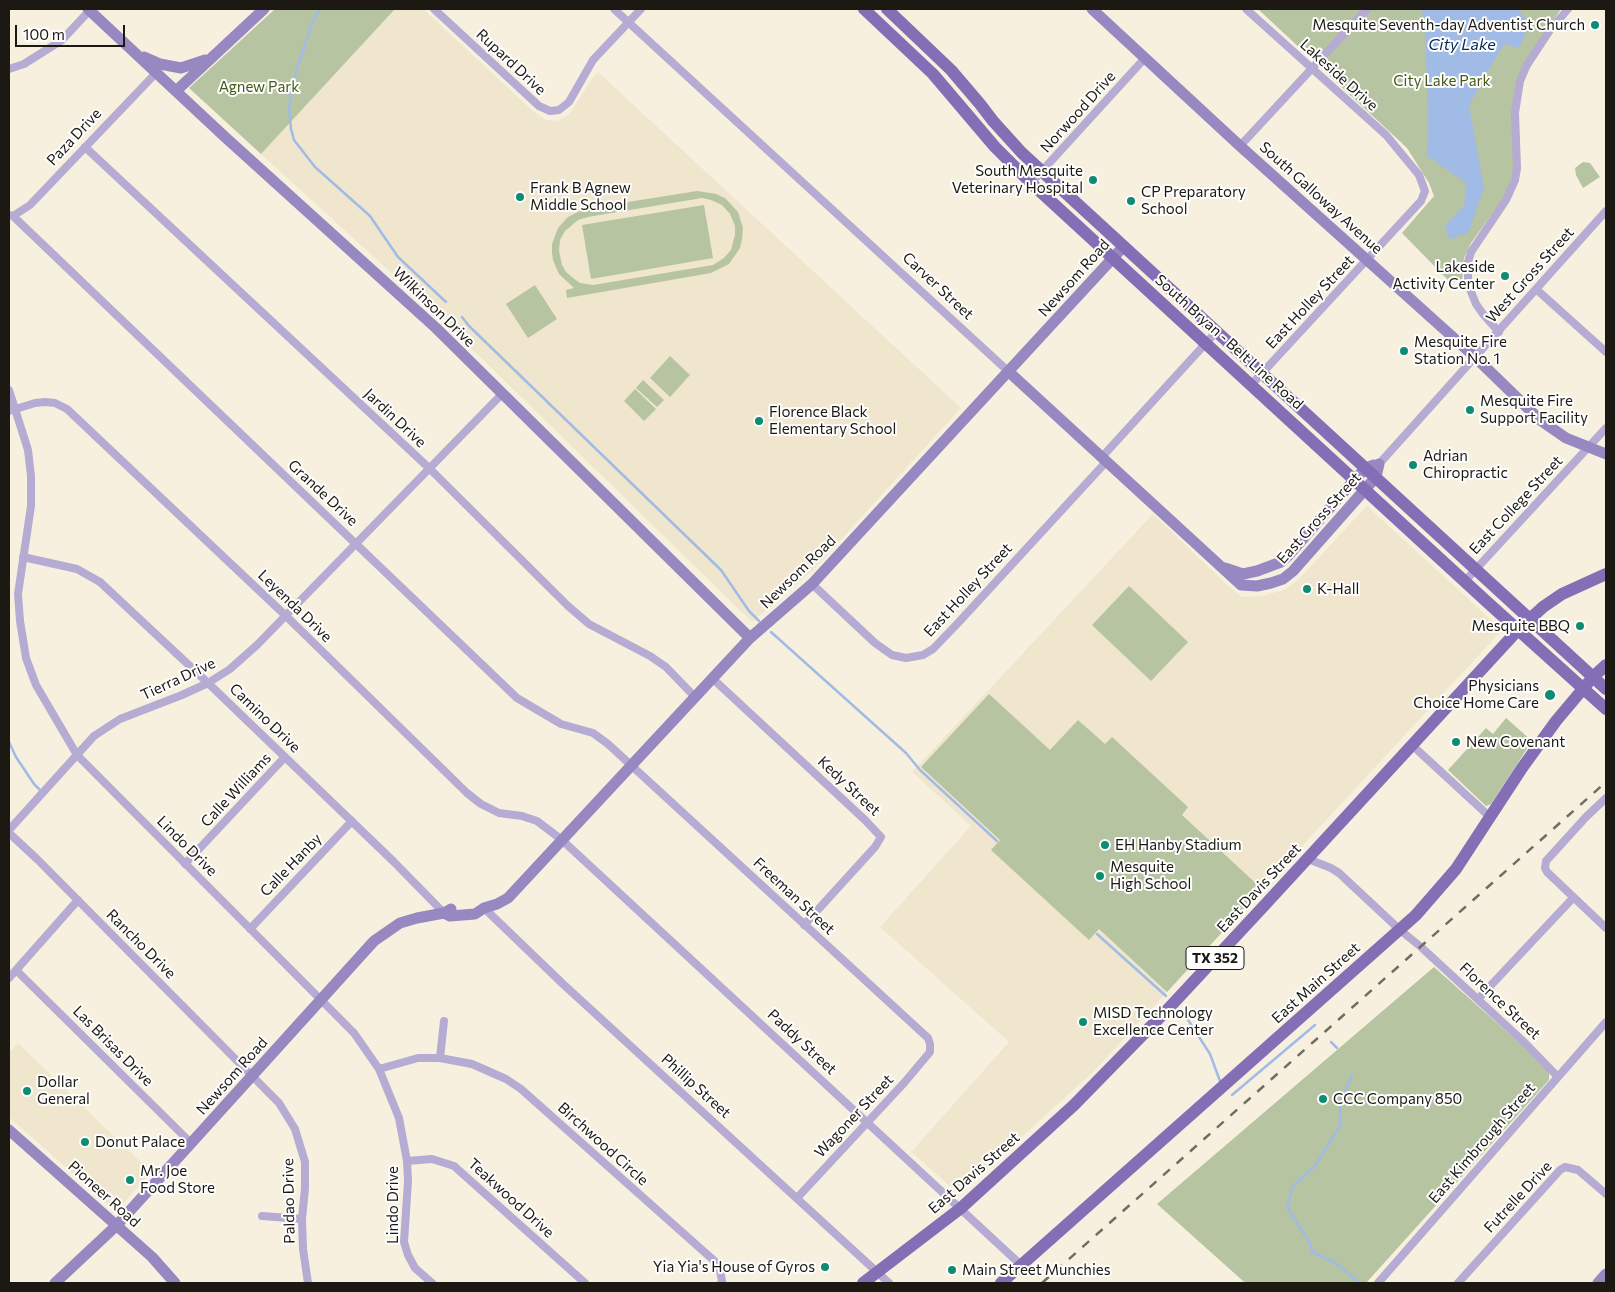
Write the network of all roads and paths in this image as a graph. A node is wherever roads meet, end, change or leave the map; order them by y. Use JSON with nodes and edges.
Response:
{"nodes":[{"id":1,"x":264,"y":9,"type":"edge"},
{"id":2,"x":434,"y":9,"type":"edge"},
{"id":3,"x":614,"y":9,"type":"edge"},
{"id":4,"x":641,"y":9,"type":"edge"},
{"id":5,"x":864,"y":9,"type":"edge"},
{"id":6,"x":887,"y":9,"type":"edge"},
{"id":7,"x":1092,"y":9,"type":"edge"},
{"id":8,"x":1246,"y":9,"type":"edge"},
{"id":9,"x":1367,"y":9,"type":"edge"},
{"id":10,"x":1568,"y":9,"type":"edge"},
{"id":11,"x":89,"y":10,"type":"edge"},
{"id":12,"x":629,"y":21,"type":"junction"},
{"id":13,"x":134,"y":52,"type":"junction"},
{"id":14,"x":213,"y":56,"type":"junction"},
{"id":15,"x":1145,"y":58,"type":"junction"},
{"id":16,"x":9,"y":69,"type":"edge"},
{"id":17,"x":1311,"y":69,"type":"junction"},
{"id":18,"x":156,"y":72,"type":"junction"},
{"id":19,"x":176,"y":91,"type":"junction"},
{"id":20,"x":1240,"y":146,"type":"junction"},
{"id":21,"x":85,"y":147,"type":"junction"},
{"id":22,"x":1042,"y":171,"type":"junction"},
{"id":23,"x":1031,"y":184,"type":"junction"},
{"id":24,"x":11,"y":215,"type":"edge"},
{"id":25,"x":1604,"y":217,"type":"edge"},
{"id":26,"x":1124,"y":246,"type":"junction"},
{"id":27,"x":1112,"y":258,"type":"junction"},
{"id":28,"x":1368,"y":260,"type":"junction"},
{"id":29,"x":1536,"y":289,"type":"junction"},
{"id":30,"x":1176,"y":294,"type":"junction"},
{"id":31,"x":1166,"y":306,"type":"junction"},
{"id":32,"x":1217,"y":331,"type":"junction"},
{"id":33,"x":1499,"y":332,"type":"junction"},
{"id":34,"x":1207,"y":343,"type":"junction"},
{"id":35,"x":1606,"y":352,"type":"edge"},
{"id":36,"x":1475,"y":358,"type":"junction"},
{"id":37,"x":1009,"y":372,"type":"junction"},
{"id":38,"x":1263,"y":373,"type":"junction"},
{"id":39,"x":1252,"y":384,"type":"junction"},
{"id":40,"x":9,"y":390,"type":"edge"},
{"id":41,"x":502,"y":394,"type":"junction"},
{"id":42,"x":12,"y":410,"type":"edge"},
{"id":43,"x":1320,"y":426,"type":"junction"},
{"id":44,"x":1606,"y":428,"type":"edge"},
{"id":45,"x":1309,"y":437,"type":"junction"},
{"id":46,"x":1588,"y":448,"type":"junction"},
{"id":47,"x":1606,"y":454,"type":"edge"},
{"id":48,"x":1103,"y":460,"type":"junction"},
{"id":49,"x":1379,"y":464,"type":"junction"},
{"id":50,"x":429,"y":468,"type":"junction"},
{"id":51,"x":1366,"y":468,"type":"junction"},
{"id":52,"x":1376,"y":477,"type":"junction"},
{"id":53,"x":1355,"y":479,"type":"junction"},
{"id":54,"x":1365,"y":488,"type":"junction"},
{"id":55,"x":356,"y":542,"type":"junction"},
{"id":56,"x":23,"y":557,"type":"junction"},
{"id":57,"x":1221,"y":567,"type":"junction"},
{"id":58,"x":1476,"y":569,"type":"junction"},
{"id":59,"x":1606,"y":574,"type":"edge"},
{"id":60,"x":1465,"y":581,"type":"junction"},
{"id":61,"x":812,"y":584,"type":"junction"},
{"id":62,"x":1241,"y":585,"type":"joint"},
{"id":63,"x":285,"y":615,"type":"junction"},
{"id":64,"x":1530,"y":620,"type":"junction"},
{"id":65,"x":1518,"y":630,"type":"junction"},
{"id":66,"x":750,"y":638,"type":"junction"},
{"id":67,"x":1606,"y":665,"type":"edge"},
{"id":68,"x":1593,"y":677,"type":"junction"},
{"id":69,"x":712,"y":678,"type":"junction"},
{"id":70,"x":208,"y":683,"type":"junction"},
{"id":71,"x":1584,"y":687,"type":"junction"},
{"id":72,"x":1606,"y":690,"type":"edge"},
{"id":73,"x":695,"y":696,"type":"junction"},
{"id":74,"x":1606,"y":709,"type":"edge"},
{"id":75,"x":1413,"y":746,"type":"junction"},
{"id":76,"x":77,"y":755,"type":"junction"},
{"id":77,"x":286,"y":757,"type":"junction"},
{"id":78,"x":631,"y":765,"type":"junction"},
{"id":79,"x":1606,"y":798,"type":"edge"},
{"id":80,"x":1490,"y":817,"type":"junction"},
{"id":81,"x":352,"y":821,"type":"junction"},
{"id":82,"x":9,"y":832,"type":"edge"},
{"id":83,"x":562,"y":840,"type":"junction"},
{"id":84,"x":1308,"y":859,"type":"junction"},
{"id":85,"x":185,"y":864,"type":"junction"},
{"id":86,"x":1573,"y":898,"type":"junction"},
{"id":87,"x":78,"y":900,"type":"junction"},
{"id":88,"x":484,"y":908,"type":"junction"},
{"id":89,"x":444,"y":914,"type":"junction"},
{"id":90,"x":804,"y":925,"type":"junction"},
{"id":91,"x":250,"y":928,"type":"junction"},
{"id":92,"x":1606,"y":928,"type":"edge"},
{"id":93,"x":1400,"y":930,"type":"junction"},
{"id":94,"x":16,"y":970,"type":"junction"},
{"id":95,"x":1449,"y":973,"type":"junction"},
{"id":96,"x":9,"y":978,"type":"edge"},
{"id":97,"x":321,"y":999,"type":"junction"},
{"id":98,"x":1478,"y":999,"type":"junction"},
{"id":99,"x":444,"y":1021,"type":"dead end"},
{"id":100,"x":1606,"y":1022,"type":"edge"},
{"id":101,"x":930,"y":1052,"type":"joint"},
{"id":102,"x":440,"y":1058,"type":"junction"},
{"id":103,"x":379,"y":1069,"type":"junction"},
{"id":104,"x":253,"y":1075,"type":"junction"},
{"id":105,"x":1558,"y":1077,"type":"junction"},
{"id":106,"x":868,"y":1122,"type":"junction"},
{"id":107,"x":9,"y":1130,"type":"edge"},
{"id":108,"x":191,"y":1143,"type":"junction"},
{"id":109,"x":407,"y":1161,"type":"junction"},
{"id":110,"x":1606,"y":1194,"type":"edge"},
{"id":111,"x":797,"y":1198,"type":"junction"},
{"id":112,"x":961,"y":1208,"type":"junction"},
{"id":113,"x":262,"y":1216,"type":"dead end"},
{"id":114,"x":302,"y":1219,"type":"junction"},
{"id":115,"x":117,"y":1225,"type":"junction"},
{"id":116,"x":1021,"y":1265,"type":"junction"},
{"id":117,"x":878,"y":1273,"type":"junction"},
{"id":118,"x":1606,"y":1274,"type":"edge"},
{"id":119,"x":54,"y":1283,"type":"edge"},
{"id":120,"x":175,"y":1283,"type":"edge"},
{"id":121,"x":308,"y":1283,"type":"edge"},
{"id":122,"x":432,"y":1283,"type":"edge"},
{"id":123,"x":585,"y":1283,"type":"edge"},
{"id":124,"x":721,"y":1283,"type":"edge"},
{"id":125,"x":863,"y":1283,"type":"edge"},
{"id":126,"x":889,"y":1283,"type":"edge"},
{"id":127,"x":1001,"y":1283,"type":"edge"},
{"id":128,"x":1378,"y":1283,"type":"edge"},
{"id":129,"x":1458,"y":1283,"type":"edge"},
{"id":130,"x":1598,"y":1283,"type":"edge"}],
"edges":[{"from":1,"to":14,"type":"street"},
{"from":2,"to":12,"type":"street","name":"Rupard Drive"},
{"from":3,"to":12,"type":"street","name":"Carver Street"},
{"from":4,"to":12,"type":"street"},
{"from":5,"to":23,"type":"main road","name":"South Bryan - Belt Line Road"},
{"from":6,"to":22,"type":"main road","name":"South Bryan - Belt Line Road"},
{"from":7,"to":15,"type":"street","name":"South Galloway Avenue"},
{"from":8,"to":17,"type":"street","name":"Lakeside Drive"},
{"from":9,"to":17,"type":"street"},
{"from":10,"to":33,"type":"street"},
{"from":11,"to":13,"type":"street","name":"Wilkinson Drive"},
{"from":11,"to":16,"type":"street"},
{"from":12,"to":37,"type":"street","name":"Carver Street"},
{"from":13,"to":14,"type":"street"},
{"from":13,"to":18,"type":"street","name":"Wilkinson Drive"},
{"from":14,"to":19,"type":"street"},
{"from":15,"to":20,"type":"street","name":"South Galloway Avenue"},
{"from":15,"to":22,"type":"street","name":"Norwood Drive"},
{"from":17,"to":20,"type":"street"},
{"from":17,"to":28,"type":"street","name":"Lakeside Drive"},
{"from":18,"to":19,"type":"street","name":"Wilkinson Drive"},
{"from":18,"to":21,"type":"street","name":"Paza Drive"},
{"from":19,"to":41,"type":"street","name":"Wilkinson Drive"},
{"from":20,"to":28,"type":"street","name":"South Galloway Avenue"},
{"from":21,"to":24,"type":"street","name":"Paza Drive"},
{"from":21,"to":50,"type":"street","name":"Jardin Drive"},
{"from":22,"to":23,"type":"street","name":"Norwood Drive"},
{"from":22,"to":26,"type":"main road","name":"South Bryan - Belt Line Road"},
{"from":23,"to":27,"type":"main road","name":"South Bryan - Belt Line Road"},
{"from":24,"to":55,"type":"street","name":"Grande Drive"},
{"from":25,"to":29,"type":"street","name":"West Gross Street"},
{"from":26,"to":27,"type":"street","name":"Newsom Road"},
{"from":26,"to":30,"type":"main road","name":"South Bryan - Belt Line Road"},
{"from":27,"to":31,"type":"main road","name":"South Bryan - Belt Line Road"},
{"from":27,"to":37,"type":"street","name":"Newsom Road"},
{"from":28,"to":36,"type":"street","name":"South Galloway Avenue"},
{"from":28,"to":38,"type":"street","name":"East Holley Street"},
{"from":29,"to":33,"type":"street","name":"West Gross Street"},
{"from":29,"to":35,"type":"street"},
{"from":30,"to":31,"type":"main road"},
{"from":30,"to":32,"type":"main road","name":"South Bryan - Belt Line Road"},
{"from":31,"to":34,"type":"main road","name":"South Bryan - Belt Line Road"},
{"from":32,"to":34,"type":"street","name":"East Holley Street"},
{"from":32,"to":38,"type":"main road","name":"South Bryan - Belt Line Road"},
{"from":33,"to":36,"type":"street","name":"West Gross Street"},
{"from":34,"to":39,"type":"main road","name":"South Bryan - Belt Line Road"},
{"from":34,"to":48,"type":"street","name":"East Holley Street"},
{"from":36,"to":46,"type":"street","name":"South Galloway Avenue"},
{"from":36,"to":49,"type":"street","name":"East Gross Street"},
{"from":37,"to":48,"type":"street","name":"Carver Street"},
{"from":37,"to":61,"type":"street","name":"Newsom Road"},
{"from":38,"to":39,"type":"street","name":"East Holley Street"},
{"from":38,"to":43,"type":"main road","name":"South Bryan - Belt Line Road"},
{"from":39,"to":45,"type":"main road","name":"South Bryan - Belt Line Road"},
{"from":40,"to":42,"type":"street","name":"Lindo Drive"},
{"from":41,"to":50,"type":"street","name":"Tierra Drive"},
{"from":41,"to":66,"type":"street","name":"Wilkinson Drive"},
{"from":42,"to":56,"type":"street","name":"Lindo Drive"},
{"from":42,"to":63,"type":"street","name":"Leyenda Drive"},
{"from":43,"to":45,"type":"main road"},
{"from":43,"to":51,"type":"main road","name":"South Bryan - Belt Line Road"},
{"from":44,"to":46,"type":"street","name":"East College Street"},
{"from":45,"to":53,"type":"main road","name":"South Bryan - Belt Line Road"},
{"from":46,"to":47,"type":"street","name":"South Galloway Avenue"},
{"from":46,"to":58,"type":"street","name":"East College Street"},
{"from":48,"to":57,"type":"street","name":"Carver Street"},
{"from":48,"to":61,"type":"street","name":"East Holley Street"},
{"from":49,"to":51,"type":"street","name":"East Gross Street"},
{"from":49,"to":52,"type":"street","name":"East Gross Street"},
{"from":50,"to":55,"type":"street","name":"Tierra Drive"},
{"from":50,"to":73,"type":"street","name":"Jardin Drive"},
{"from":51,"to":52,"type":"main road","name":"South Bryan - Belt Line Road"},
{"from":51,"to":53,"type":"street","name":"East Gross Street"},
{"from":52,"to":54,"type":"street","name":"East Gross Street"},
{"from":52,"to":58,"type":"main road","name":"South Bryan - Belt Line Road"},
{"from":53,"to":54,"type":"main road","name":"South Bryan - Belt Line Road"},
{"from":53,"to":57,"type":"street","name":"East Gross Street"},
{"from":54,"to":60,"type":"main road","name":"South Bryan - Belt Line Road"},
{"from":54,"to":62,"type":"street","name":"East Gross Street"},
{"from":55,"to":63,"type":"street","name":"Tierra Drive"},
{"from":55,"to":78,"type":"street","name":"Grande Drive"},
{"from":56,"to":70,"type":"street","name":"Camino Drive"},
{"from":56,"to":76,"type":"street","name":"Lindo Drive"},
{"from":57,"to":62,"type":"street","name":"Carver Street"},
{"from":58,"to":60,"type":"street","name":"East College Street"},
{"from":58,"to":64,"type":"main road","name":"South Bryan - Belt Line Road"},
{"from":59,"to":64,"type":"main road","name":"East Davis Street","number":"TX 352"},
{"from":60,"to":65,"type":"main road","name":"South Bryan - Belt Line Road"},
{"from":61,"to":66,"type":"street","name":"Newsom Road"},
{"from":63,"to":70,"type":"street","name":"Tierra Drive"},
{"from":63,"to":83,"type":"street","name":"Leyenda Drive"},
{"from":64,"to":65,"type":"main road","name":"East Davis Street","number":"TX 352"},
{"from":64,"to":68,"type":"main road","name":"South Bryan - Belt Line Road"},
{"from":65,"to":71,"type":"main road","name":"South Bryan - Belt Line Road"},
{"from":65,"to":75,"type":"main road","name":"East Davis Street","number":"TX 352"},
{"from":66,"to":69,"type":"street","name":"Newsom Road"},
{"from":67,"to":68,"type":"main road","name":"East Main Street"},
{"from":68,"to":71,"type":"main road","name":"East Main Street"},
{"from":68,"to":72,"type":"main road","name":"South Bryan - Belt Line Road"},
{"from":69,"to":73,"type":"street","name":"Newsom Road"},
{"from":69,"to":90,"type":"street","name":"Kedy Street"},
{"from":70,"to":76,"type":"street","name":"Tierra Drive"},
{"from":70,"to":77,"type":"street","name":"Camino Drive"},
{"from":71,"to":74,"type":"main road","name":"South Bryan - Belt Line Road"},
{"from":71,"to":80,"type":"main road","name":"East Main Street"},
{"from":73,"to":78,"type":"street","name":"Newsom Road"},
{"from":75,"to":80,"type":"street"},
{"from":75,"to":84,"type":"main road","name":"East Davis Street","number":"TX 352"},
{"from":76,"to":82,"type":"street","name":"Tierra Drive"},
{"from":76,"to":85,"type":"street","name":"Lindo Drive"},
{"from":77,"to":81,"type":"street","name":"Camino Drive"},
{"from":77,"to":85,"type":"street","name":"Calle Williams"},
{"from":78,"to":83,"type":"street","name":"Newsom Road"},
{"from":78,"to":90,"type":"street","name":"Freeman Street"},
{"from":79,"to":86,"type":"street"},
{"from":80,"to":93,"type":"main road","name":"East Main Street"},
{"from":81,"to":89,"type":"street","name":"Camino Drive"},
{"from":81,"to":91,"type":"street","name":"Calle Hanby"},
{"from":82,"to":87,"type":"street","name":"Rancho Drive"},
{"from":83,"to":88,"type":"street","name":"Newsom Road"},
{"from":83,"to":106,"type":"street","name":"Paddy Street"},
{"from":84,"to":93,"type":"street"},
{"from":84,"to":112,"type":"main road","name":"East Davis Street","number":"TX 352"},
{"from":85,"to":91,"type":"street","name":"Lindo Drive"},
{"from":86,"to":92,"type":"street"},
{"from":86,"to":98,"type":"street"},
{"from":87,"to":94,"type":"street"},
{"from":87,"to":104,"type":"street","name":"Rancho Drive"},
{"from":88,"to":89,"type":"street","name":"Newsom Road"},
{"from":88,"to":111,"type":"street","name":"Phillip Street"},
{"from":89,"to":97,"type":"street","name":"Newsom Road"},
{"from":90,"to":101,"type":"street","name":"Freeman Street"},
{"from":91,"to":97,"type":"street","name":"Lindo Drive"},
{"from":93,"to":95,"type":"street","name":"Florence Street"},
{"from":93,"to":95,"type":"street"},
{"from":93,"to":116,"type":"main road","name":"East Main Street"},
{"from":94,"to":96,"type":"street"},
{"from":94,"to":108,"type":"street","name":"Las Brisas Drive"},
{"from":95,"to":98,"type":"street","name":"Florence Street"},
{"from":97,"to":103,"type":"street","name":"Lindo Drive"},
{"from":97,"to":104,"type":"street","name":"Newsom Road"},
{"from":98,"to":105,"type":"street","name":"Florence Street"},
{"from":99,"to":102,"type":"street"},
{"from":100,"to":105,"type":"street","name":"East Kimbrough Street"},
{"from":101,"to":106,"type":"street","name":"Wagoner Street"},
{"from":102,"to":103,"type":"street","name":"Birchwood Circle"},
{"from":102,"to":124,"type":"street","name":"Birchwood Circle"},
{"from":103,"to":109,"type":"street","name":"Lindo Drive"},
{"from":104,"to":108,"type":"street","name":"Newsom Road"},
{"from":104,"to":114,"type":"street","name":"Paldao Drive"},
{"from":105,"to":128,"type":"street","name":"East Kimbrough Street"},
{"from":106,"to":111,"type":"street","name":"Wagoner Street"},
{"from":106,"to":112,"type":"street","name":"Paddy Street"},
{"from":107,"to":115,"type":"street","name":"Pioneer Road"},
{"from":108,"to":115,"type":"street","name":"Newsom Road"},
{"from":109,"to":122,"type":"street","name":"Lindo Drive"},
{"from":109,"to":123,"type":"street","name":"Teakwood Drive"},
{"from":110,"to":129,"type":"street","name":"Futrelle Drive"},
{"from":111,"to":117,"type":"street","name":"Phillip Street"},
{"from":112,"to":116,"type":"street","name":"Paddy Street"},
{"from":112,"to":117,"type":"main road","name":"East Davis Street","number":"TX 352"},
{"from":113,"to":114,"type":"street"},
{"from":114,"to":121,"type":"street","name":"Paldao Drive"},
{"from":115,"to":119,"type":"street","name":"Newsom Road"},
{"from":115,"to":120,"type":"street","name":"Pioneer Road"},
{"from":116,"to":127,"type":"main road","name":"East Main Street"},
{"from":117,"to":125,"type":"main road","name":"East Davis Street","number":"TX 352"},
{"from":117,"to":126,"type":"street","name":"Phillip Street"},
{"from":118,"to":130,"type":"street"}]}
